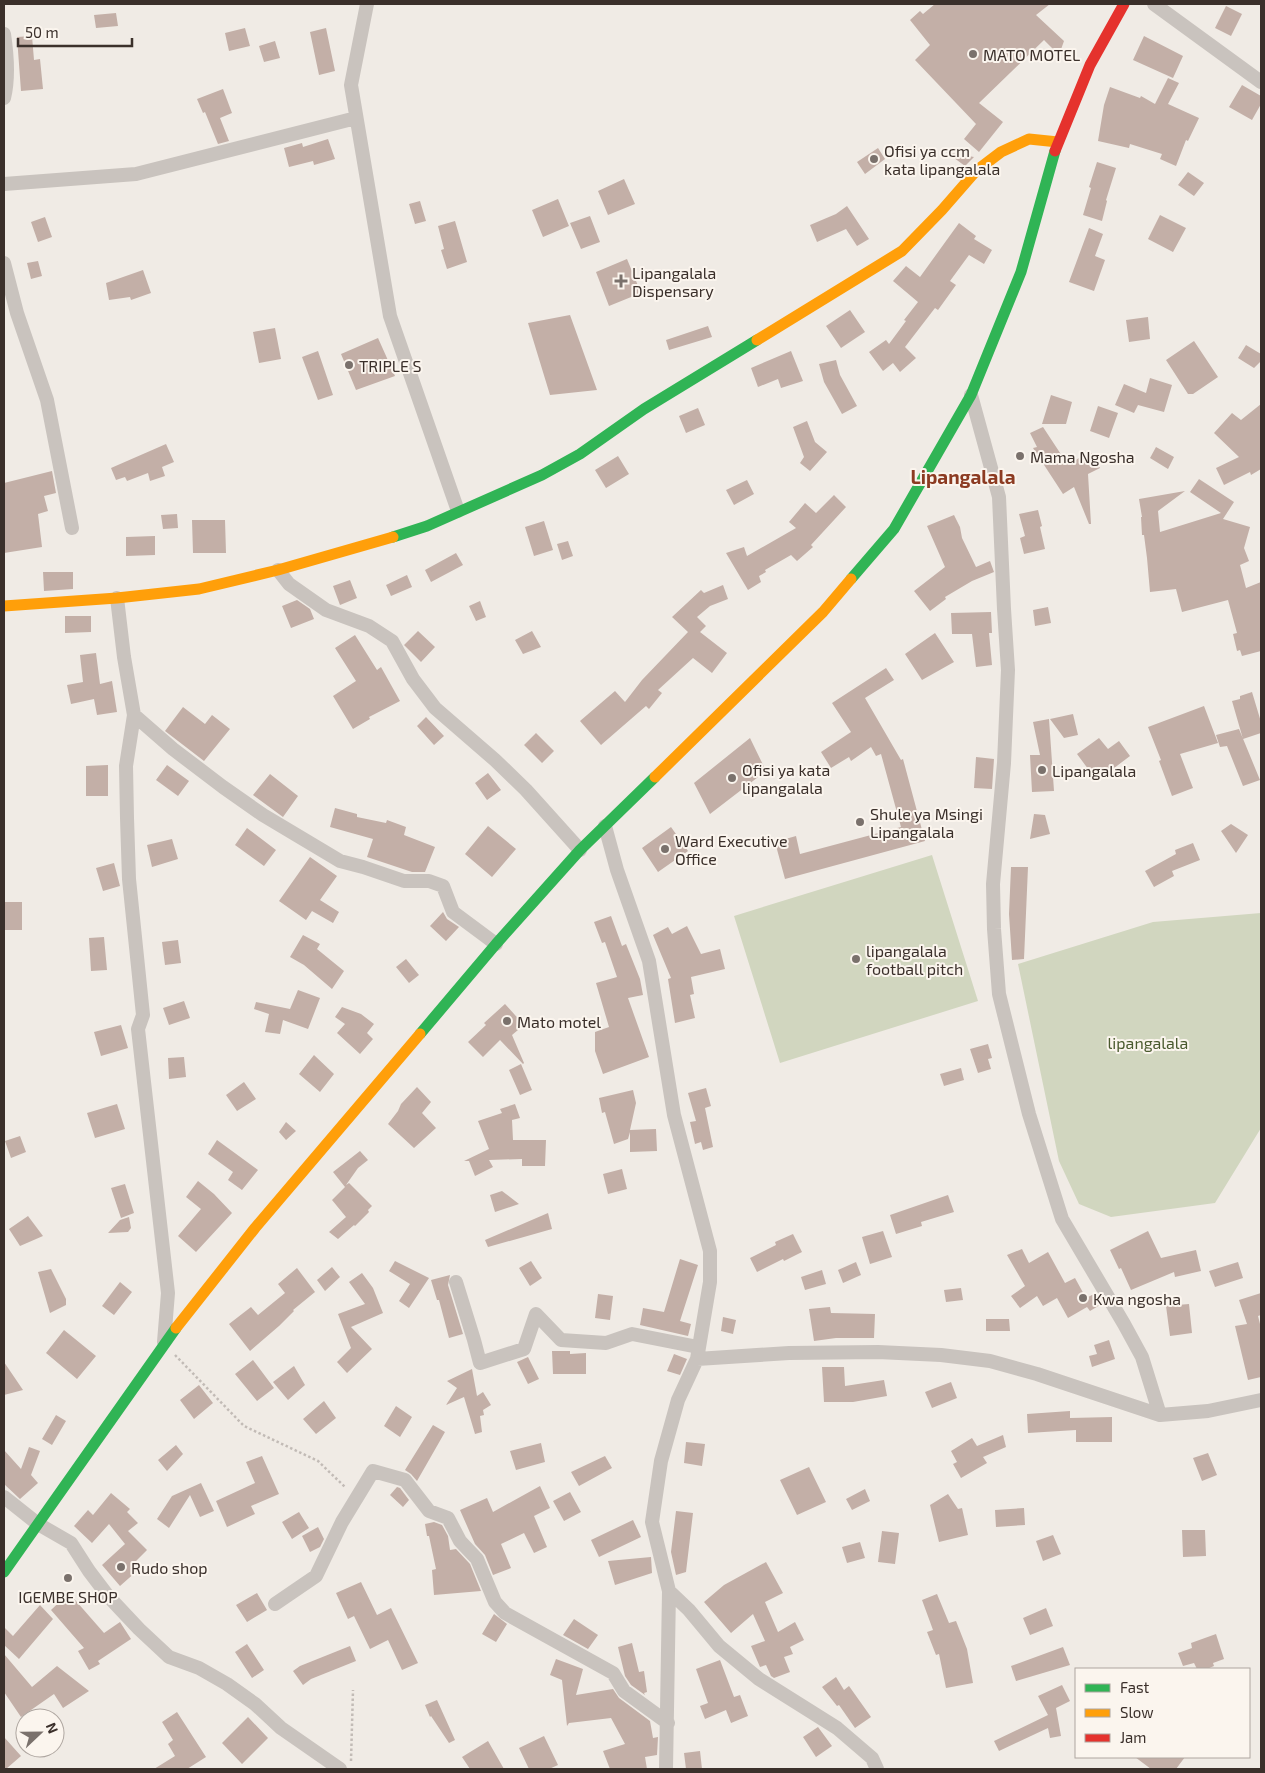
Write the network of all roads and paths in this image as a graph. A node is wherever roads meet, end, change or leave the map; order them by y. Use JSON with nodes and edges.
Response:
{"nodes":[{"id":1,"x":367,"y":4,"type":"edge"},
{"id":2,"x":1124,"y":4,"type":"edge"},
{"id":3,"x":1154,"y":4,"type":"edge"},
{"id":4,"x":4,"y":34,"type":"edge"},
{"id":5,"x":1261,"y":82,"type":"edge"},
{"id":6,"x":4,"y":98,"type":"edge"},
{"id":7,"x":356,"y":118,"type":"junction"},
{"id":8,"x":1058,"y":142,"type":"junction"},
{"id":9,"x":4,"y":184,"type":"edge"},
{"id":10,"x":4,"y":263,"type":"edge"},
{"id":11,"x":971,"y":395,"type":"junction"},
{"id":12,"x":458,"y":511,"type":"junction"},
{"id":13,"x":72,"y":528,"type":"dead end"},
{"id":14,"x":278,"y":570,"type":"junction"},
{"id":15,"x":117,"y":598,"type":"junction"},
{"id":16,"x":4,"y":606,"type":"edge"},
{"id":17,"x":134,"y":715,"type":"junction"},
{"id":18,"x":605,"y":826,"type":"junction"},
{"id":19,"x":580,"y":850,"type":"junction"},
{"id":20,"x":496,"y":944,"type":"junction"},
{"id":21,"x":456,"y":1282,"type":"dead end"},
{"id":22,"x":164,"y":1343,"type":"junction"},
{"id":23,"x":697,"y":1353,"type":"junction"},
{"id":24,"x":1261,"y":1400,"type":"edge"},
{"id":25,"x":1160,"y":1415,"type":"junction"},
{"id":26,"x":4,"y":1497,"type":"edge"},
{"id":27,"x":357,"y":1498,"type":"junction"},
{"id":28,"x":38,"y":1524,"type":"junction"},
{"id":29,"x":4,"y":1572,"type":"edge"},
{"id":30,"x":669,"y":1590,"type":"junction"},
{"id":31,"x":275,"y":1604,"type":"dead end"},
{"id":32,"x":353,"y":1690,"type":"dead end"},
{"id":33,"x":668,"y":1723,"type":"junction"},
{"id":34,"x":346,"y":1766,"type":"edge"},
{"id":35,"x":666,"y":1769,"type":"edge"},
{"id":36,"x":877,"y":1769,"type":"edge"}],
"edges":[{"from":1,"to":7,"type":"street"},
{"from":2,"to":8,"type":"main road"},
{"from":3,"to":5,"type":"street"},
{"from":4,"to":6,"type":"street"},
{"from":7,"to":9,"type":"street"},
{"from":7,"to":12,"type":"street"},
{"from":8,"to":11,"type":"main road"},
{"from":8,"to":12,"type":"main road"},
{"from":10,"to":13,"type":"street"},
{"from":11,"to":18,"type":"main road"},
{"from":11,"to":25,"type":"street"},
{"from":12,"to":14,"type":"main road"},
{"from":14,"to":15,"type":"main road"},
{"from":14,"to":19,"type":"street"},
{"from":15,"to":16,"type":"main road"},
{"from":15,"to":17,"type":"street"},
{"from":17,"to":20,"type":"street"},
{"from":17,"to":22,"type":"street"},
{"from":18,"to":19,"type":"main road"},
{"from":18,"to":23,"type":"street"},
{"from":19,"to":20,"type":"main road"},
{"from":20,"to":22,"type":"main road"},
{"from":21,"to":23,"type":"street"},
{"from":22,"to":27,"type":"path"},
{"from":22,"to":28,"type":"main road"},
{"from":23,"to":25,"type":"street"},
{"from":23,"to":30,"type":"street"},
{"from":24,"to":25,"type":"street"},
{"from":26,"to":28,"type":"street"},
{"from":27,"to":31,"type":"street"},
{"from":27,"to":33,"type":"street"},
{"from":28,"to":29,"type":"main road"},
{"from":28,"to":34,"type":"street"},
{"from":30,"to":33,"type":"street"},
{"from":30,"to":36,"type":"street"},
{"from":32,"to":34,"type":"path"},
{"from":33,"to":35,"type":"street"}]}
